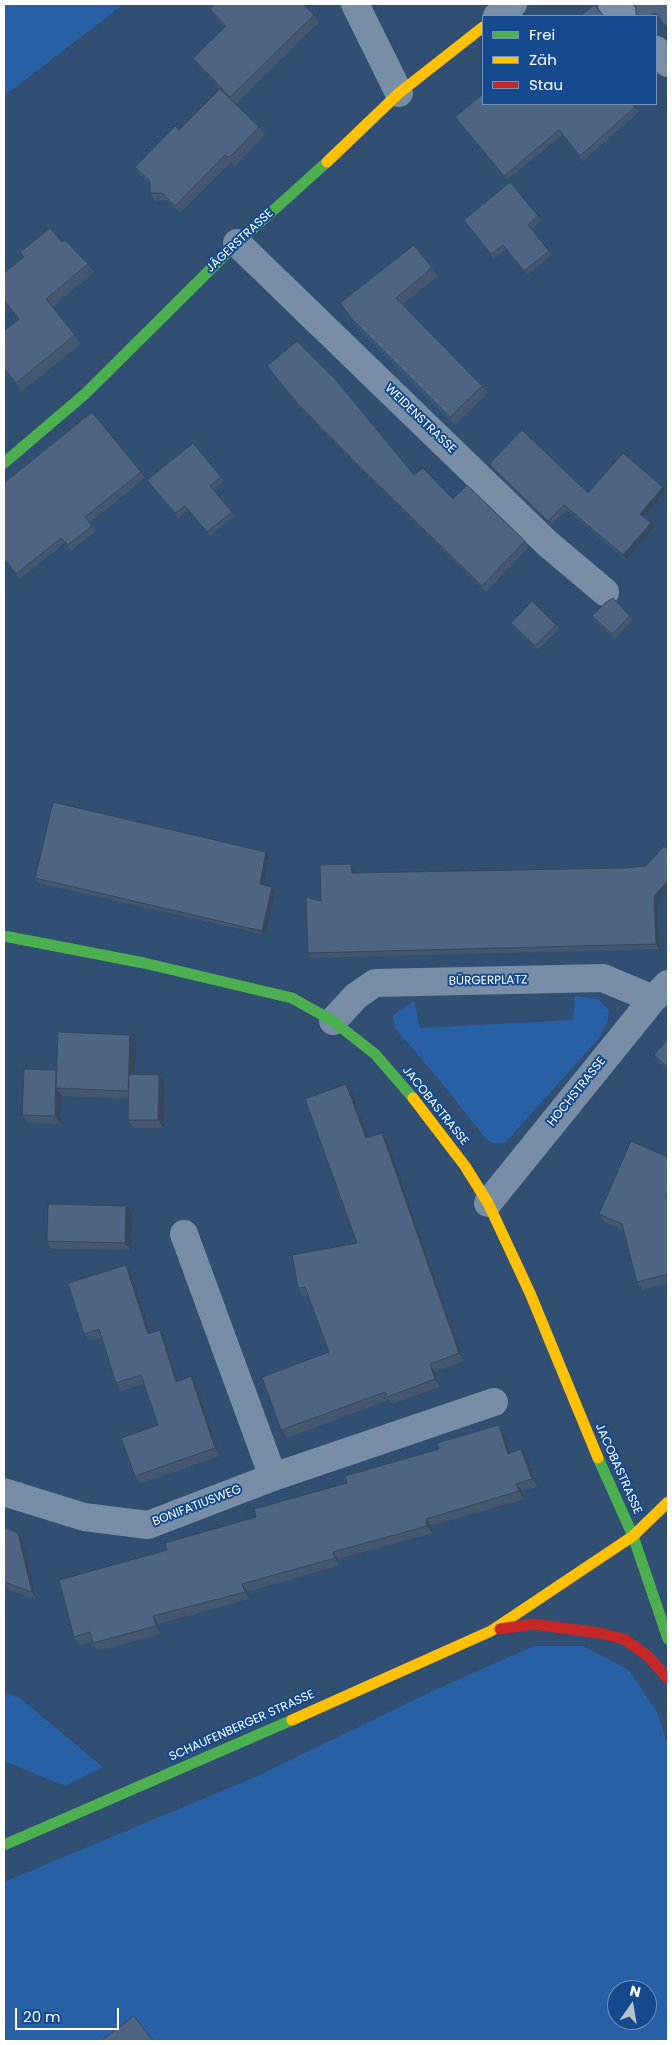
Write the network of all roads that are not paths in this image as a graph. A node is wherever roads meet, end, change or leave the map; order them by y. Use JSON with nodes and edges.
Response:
{"nodes":[{"id":1,"x":355,"y":4,"type":"edge"},
{"id":2,"x":513,"y":4,"type":"edge"},
{"id":3,"x":612,"y":4,"type":"edge"},
{"id":4,"x":498,"y":15,"type":"edge"},
{"id":5,"x":623,"y":15,"type":"edge"},
{"id":6,"x":482,"y":28,"type":"edge"},
{"id":7,"x":657,"y":51,"type":"edge"},
{"id":8,"x":668,"y":63,"type":"edge"},
{"id":9,"x":399,"y":93,"type":"junction"},
{"id":10,"x":237,"y":243,"type":"junction"},
{"id":11,"x":4,"y":463,"type":"edge"},
{"id":12,"x":605,"y":592,"type":"dead end"},
{"id":13,"x":4,"y":936,"type":"edge"},
{"id":14,"x":661,"y":991,"type":"edge"},
{"id":15,"x":333,"y":1021,"type":"junction"},
{"id":16,"x":488,"y":1203,"type":"junction"},
{"id":17,"x":184,"y":1234,"type":"dead end"},
{"id":18,"x":494,"y":1402,"type":"dead end"},
{"id":19,"x":274,"y":1477,"type":"junction"},
{"id":20,"x":4,"y":1492,"type":"edge"},
{"id":21,"x":668,"y":1502,"type":"edge"},
{"id":22,"x":633,"y":1536,"type":"junction"},
{"id":23,"x":491,"y":1630,"type":"junction"},
{"id":24,"x":668,"y":1639,"type":"edge"},
{"id":25,"x":668,"y":1679,"type":"edge"},
{"id":26,"x":4,"y":1845,"type":"edge"}],
"edges":[{"from":1,"to":9,"type":"street"},
{"from":2,"to":4,"type":"street"},
{"from":3,"to":5,"type":"street"},
{"from":6,"to":9,"type":"street","name":"JÄGERSTRASSE"},
{"from":7,"to":8,"type":"street"},
{"from":9,"to":10,"type":"street","name":"JÄGERSTRASSE"},
{"from":10,"to":11,"type":"street","name":"JÄGERSTRASSE"},
{"from":10,"to":12,"type":"street","name":"WEIDENSTRASSE"},
{"from":13,"to":15,"type":"street","name":"JACOBASTRASSE"},
{"from":14,"to":15,"type":"street","name":"BÜRGERPLATZ"},
{"from":14,"to":16,"type":"street","name":"HOCHSTRASSE"},
{"from":15,"to":16,"type":"street","name":"JACOBASTRASSE"},
{"from":16,"to":22,"type":"street","name":"JACOBASTRASSE"},
{"from":17,"to":19,"type":"street"},
{"from":18,"to":19,"type":"street","name":"BONIFATIUSWEG"},
{"from":19,"to":20,"type":"street","name":"BONIFATIUSWEG"},
{"from":21,"to":22,"type":"street","name":"SCHAUFENBERGER STRASSE"},
{"from":22,"to":23,"type":"street","name":"SCHAUFENBERGER STRASSE"},
{"from":22,"to":24,"type":"street","name":"JACOBASTRASSE"},
{"from":23,"to":25,"type":"street","name":"SCHAUFENBERGER STRASSE"},
{"from":23,"to":26,"type":"street","name":"SCHAUFENBERGER STRASSE"}]}
